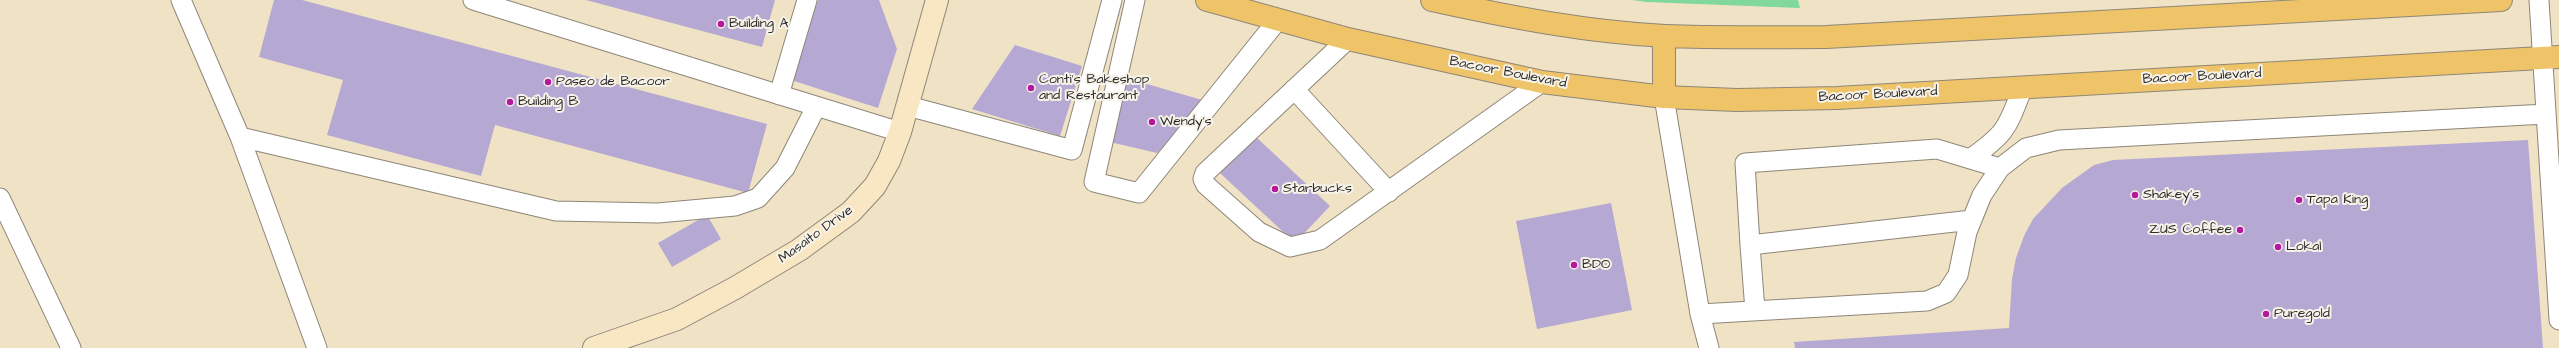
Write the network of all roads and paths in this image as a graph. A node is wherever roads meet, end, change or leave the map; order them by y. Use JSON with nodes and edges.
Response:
{"nodes":[{"id":1,"x":181,"y":0,"type":"edge"},
{"id":2,"x":473,"y":0,"type":"edge"},
{"id":3,"x":807,"y":0,"type":"edge"},
{"id":4,"x":936,"y":0,"type":"edge"},
{"id":5,"x":1112,"y":0,"type":"edge"},
{"id":6,"x":1135,"y":0,"type":"edge"},
{"id":7,"x":1207,"y":0,"type":"edge"},
{"id":8,"x":1432,"y":0,"type":"edge"},
{"id":9,"x":2501,"y":0,"type":"edge"},
{"id":10,"x":2539,"y":0,"type":"edge"},
{"id":11,"x":1277,"y":21,"type":"junction"},
{"id":12,"x":1664,"y":36,"type":"junction"},
{"id":13,"x":1348,"y":39,"type":"junction"},
{"id":14,"x":2551,"y":57,"type":"edge"},
{"id":15,"x":1542,"y":82,"type":"junction"},
{"id":16,"x":2023,"y":87,"type":"junction"},
{"id":17,"x":1294,"y":89,"type":"junction"},
{"id":18,"x":779,"y":95,"type":"junction"},
{"id":19,"x":1664,"y":97,"type":"junction"},
{"id":20,"x":908,"y":106,"type":"junction"},
{"id":21,"x":816,"y":107,"type":"junction"},
{"id":22,"x":2546,"y":114,"type":"junction"},
{"id":23,"x":900,"y":132,"type":"junction"},
{"id":24,"x":240,"y":137,"type":"junction"},
{"id":25,"x":2554,"y":142,"type":"edge"},
{"id":26,"x":1970,"y":159,"type":"junction"},
{"id":27,"x":2000,"y":168,"type":"junction"},
{"id":28,"x":1389,"y":192,"type":"junction"},
{"id":29,"x":0,"y":198,"type":"edge"},
{"id":30,"x":1972,"y":220,"type":"junction"},
{"id":31,"x":1750,"y":245,"type":"junction"},
{"id":32,"x":1755,"y":311,"type":"junction"},
{"id":33,"x":1700,"y":314,"type":"junction"},
{"id":34,"x":2559,"y":320,"type":"edge"},
{"id":35,"x":72,"y":348,"type":"edge"},
{"id":36,"x":317,"y":348,"type":"edge"},
{"id":37,"x":594,"y":348,"type":"edge"},
{"id":38,"x":1709,"y":348,"type":"edge"}],
"edges":[{"from":1,"to":24,"type":"lane"},
{"from":2,"to":18,"type":"lane"},
{"from":3,"to":18,"type":"lane"},
{"from":4,"to":20,"type":"street","name":"Masaito Drive"},
{"from":5,"to":20,"type":"lane"},
{"from":6,"to":11,"type":"lane"},
{"from":7,"to":11,"type":"main road","name":"Bacoor Boulevard"},
{"from":8,"to":12,"type":"main road"},
{"from":9,"to":12,"type":"main road"},
{"from":10,"to":14,"type":"lane"},
{"from":11,"to":13,"type":"main road","name":"Bacoor Boulevard"},
{"from":12,"to":19,"type":"main road"},
{"from":13,"to":15,"type":"main road","name":"Bacoor Boulevard"},
{"from":13,"to":17,"type":"lane"},
{"from":14,"to":16,"type":"main road","name":"Bacoor Boulevard"},
{"from":14,"to":22,"type":"lane"},
{"from":15,"to":19,"type":"main road","name":"Bacoor Boulevard"},
{"from":15,"to":28,"type":"lane"},
{"from":16,"to":19,"type":"main road","name":"Bacoor Boulevard"},
{"from":16,"to":26,"type":"lane"},
{"from":17,"to":28,"type":"lane"},
{"from":17,"to":28,"type":"lane"},
{"from":18,"to":21,"type":"lane"},
{"from":19,"to":33,"type":"lane"},
{"from":20,"to":23,"type":"street","name":"Masaito Drive"},
{"from":21,"to":23,"type":"lane"},
{"from":21,"to":24,"type":"lane"},
{"from":22,"to":25,"type":"lane"},
{"from":22,"to":27,"type":"lane"},
{"from":23,"to":37,"type":"street","name":"Masaito Drive"},
{"from":24,"to":36,"type":"lane"},
{"from":25,"to":34,"type":"lane"},
{"from":26,"to":27,"type":"lane"},
{"from":26,"to":31,"type":"lane"},
{"from":27,"to":30,"type":"lane"},
{"from":29,"to":35,"type":"lane"},
{"from":30,"to":31,"type":"lane"},
{"from":30,"to":32,"type":"lane"},
{"from":31,"to":32,"type":"lane"},
{"from":32,"to":33,"type":"lane"},
{"from":33,"to":38,"type":"lane"}]}
